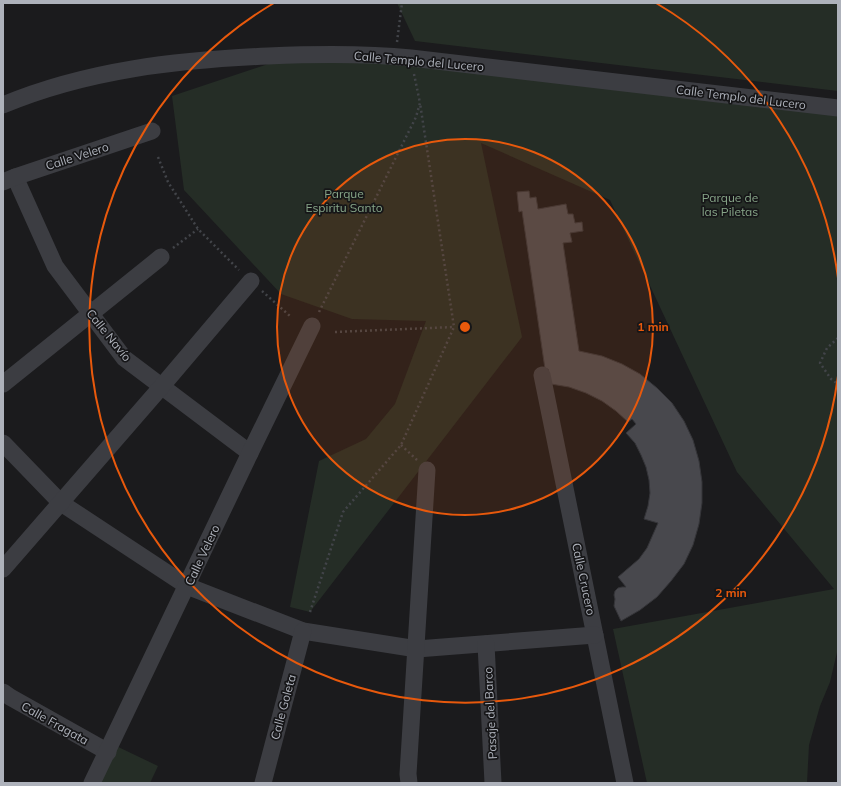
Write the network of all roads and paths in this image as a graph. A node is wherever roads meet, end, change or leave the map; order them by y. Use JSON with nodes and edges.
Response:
{"nodes":[{"id":1,"x":402,"y":3,"type":"edge"},
{"id":2,"x":403,"y":57,"type":"junction"},
{"id":3,"x":420,"y":103,"type":"junction"},
{"id":4,"x":3,"y":105,"type":"edge"},
{"id":5,"x":838,"y":108,"type":"edge"},
{"id":6,"x":152,"y":131,"type":"dead end"},
{"id":7,"x":158,"y":156,"type":"dead end"},
{"id":8,"x":9,"y":180,"type":"edge"},
{"id":9,"x":198,"y":229,"type":"junction"},
{"id":10,"x":161,"y":257,"type":"joint"},
{"id":11,"x":251,"y":281,"type":"junction"},
{"id":12,"x":91,"y":314,"type":"junction"},
{"id":13,"x":290,"y":316,"type":"dead end"},
{"id":14,"x":312,"y":326,"type":"joint"},
{"id":15,"x":454,"y":327,"type":"junction"},
{"id":16,"x":335,"y":332,"type":"dead end"},
{"id":17,"x":838,"y":338,"type":"edge"},
{"id":18,"x":542,"y":375,"type":"dead end"},
{"id":19,"x":3,"y":384,"type":"edge"},
{"id":20,"x":838,"y":384,"type":"edge"},
{"id":21,"x":162,"y":386,"type":"junction"},
{"id":22,"x":3,"y":443,"type":"edge"},
{"id":23,"x":401,"y":445,"type":"junction"},
{"id":24,"x":250,"y":453,"type":"junction"},
{"id":25,"x":428,"y":470,"type":"joint"},
{"id":26,"x":60,"y":503,"type":"junction"},
{"id":27,"x":3,"y":569,"type":"edge"},
{"id":28,"x":187,"y":586,"type":"junction"},
{"id":29,"x":310,"y":612,"type":"dead end"},
{"id":30,"x":303,"y":631,"type":"junction"},
{"id":31,"x":595,"y":635,"type":"junction"},
{"id":32,"x":486,"y":644,"type":"junction"},
{"id":33,"x":417,"y":649,"type":"junction"},
{"id":34,"x":3,"y":692,"type":"edge"},
{"id":35,"x":108,"y":752,"type":"junction"},
{"id":36,"x":92,"y":783,"type":"edge"},
{"id":37,"x":263,"y":783,"type":"edge"},
{"id":38,"x":409,"y":783,"type":"edge"},
{"id":39,"x":493,"y":783,"type":"edge"},
{"id":40,"x":625,"y":783,"type":"edge"}],
"edges":[{"from":1,"to":2,"type":"path"},
{"from":2,"to":3,"type":"path"},
{"from":2,"to":4,"type":"street","name":"Calle Templo del Lucero"},
{"from":2,"to":5,"type":"street","name":"Calle Templo del Lucero"},
{"from":3,"to":14,"type":"path"},
{"from":3,"to":15,"type":"path"},
{"from":6,"to":8,"type":"street","name":"Calle Velero"},
{"from":7,"to":9,"type":"path"},
{"from":8,"to":12,"type":"street","name":"Calle Navío"},
{"from":9,"to":10,"type":"path"},
{"from":9,"to":11,"type":"path"},
{"from":10,"to":12,"type":"street"},
{"from":11,"to":13,"type":"path"},
{"from":11,"to":21,"type":"street"},
{"from":12,"to":19,"type":"street"},
{"from":12,"to":21,"type":"street","name":"Calle Navío"},
{"from":14,"to":24,"type":"street","name":"Calle Velero"},
{"from":15,"to":16,"type":"path"},
{"from":15,"to":23,"type":"path"},
{"from":17,"to":20,"type":"path"},
{"from":18,"to":31,"type":"street","name":"Calle Crucero"},
{"from":21,"to":24,"type":"street","name":"Calle Navío"},
{"from":21,"to":26,"type":"street"},
{"from":22,"to":26,"type":"street"},
{"from":23,"to":25,"type":"path"},
{"from":23,"to":29,"type":"path"},
{"from":24,"to":28,"type":"street","name":"Calle Velero"},
{"from":25,"to":33,"type":"street"},
{"from":26,"to":27,"type":"street"},
{"from":26,"to":28,"type":"street"},
{"from":28,"to":30,"type":"street"},
{"from":28,"to":35,"type":"street","name":"Calle Velero"},
{"from":30,"to":33,"type":"street"},
{"from":30,"to":37,"type":"street","name":"Calle Goleta"},
{"from":31,"to":32,"type":"street"},
{"from":31,"to":40,"type":"street","name":"Calle Crucero"},
{"from":32,"to":33,"type":"street"},
{"from":32,"to":39,"type":"street","name":"Pasaje del Barco"},
{"from":33,"to":38,"type":"street"},
{"from":34,"to":35,"type":"street","name":"Calle Fragata"},
{"from":35,"to":36,"type":"street","name":"Calle Velero"}]}
